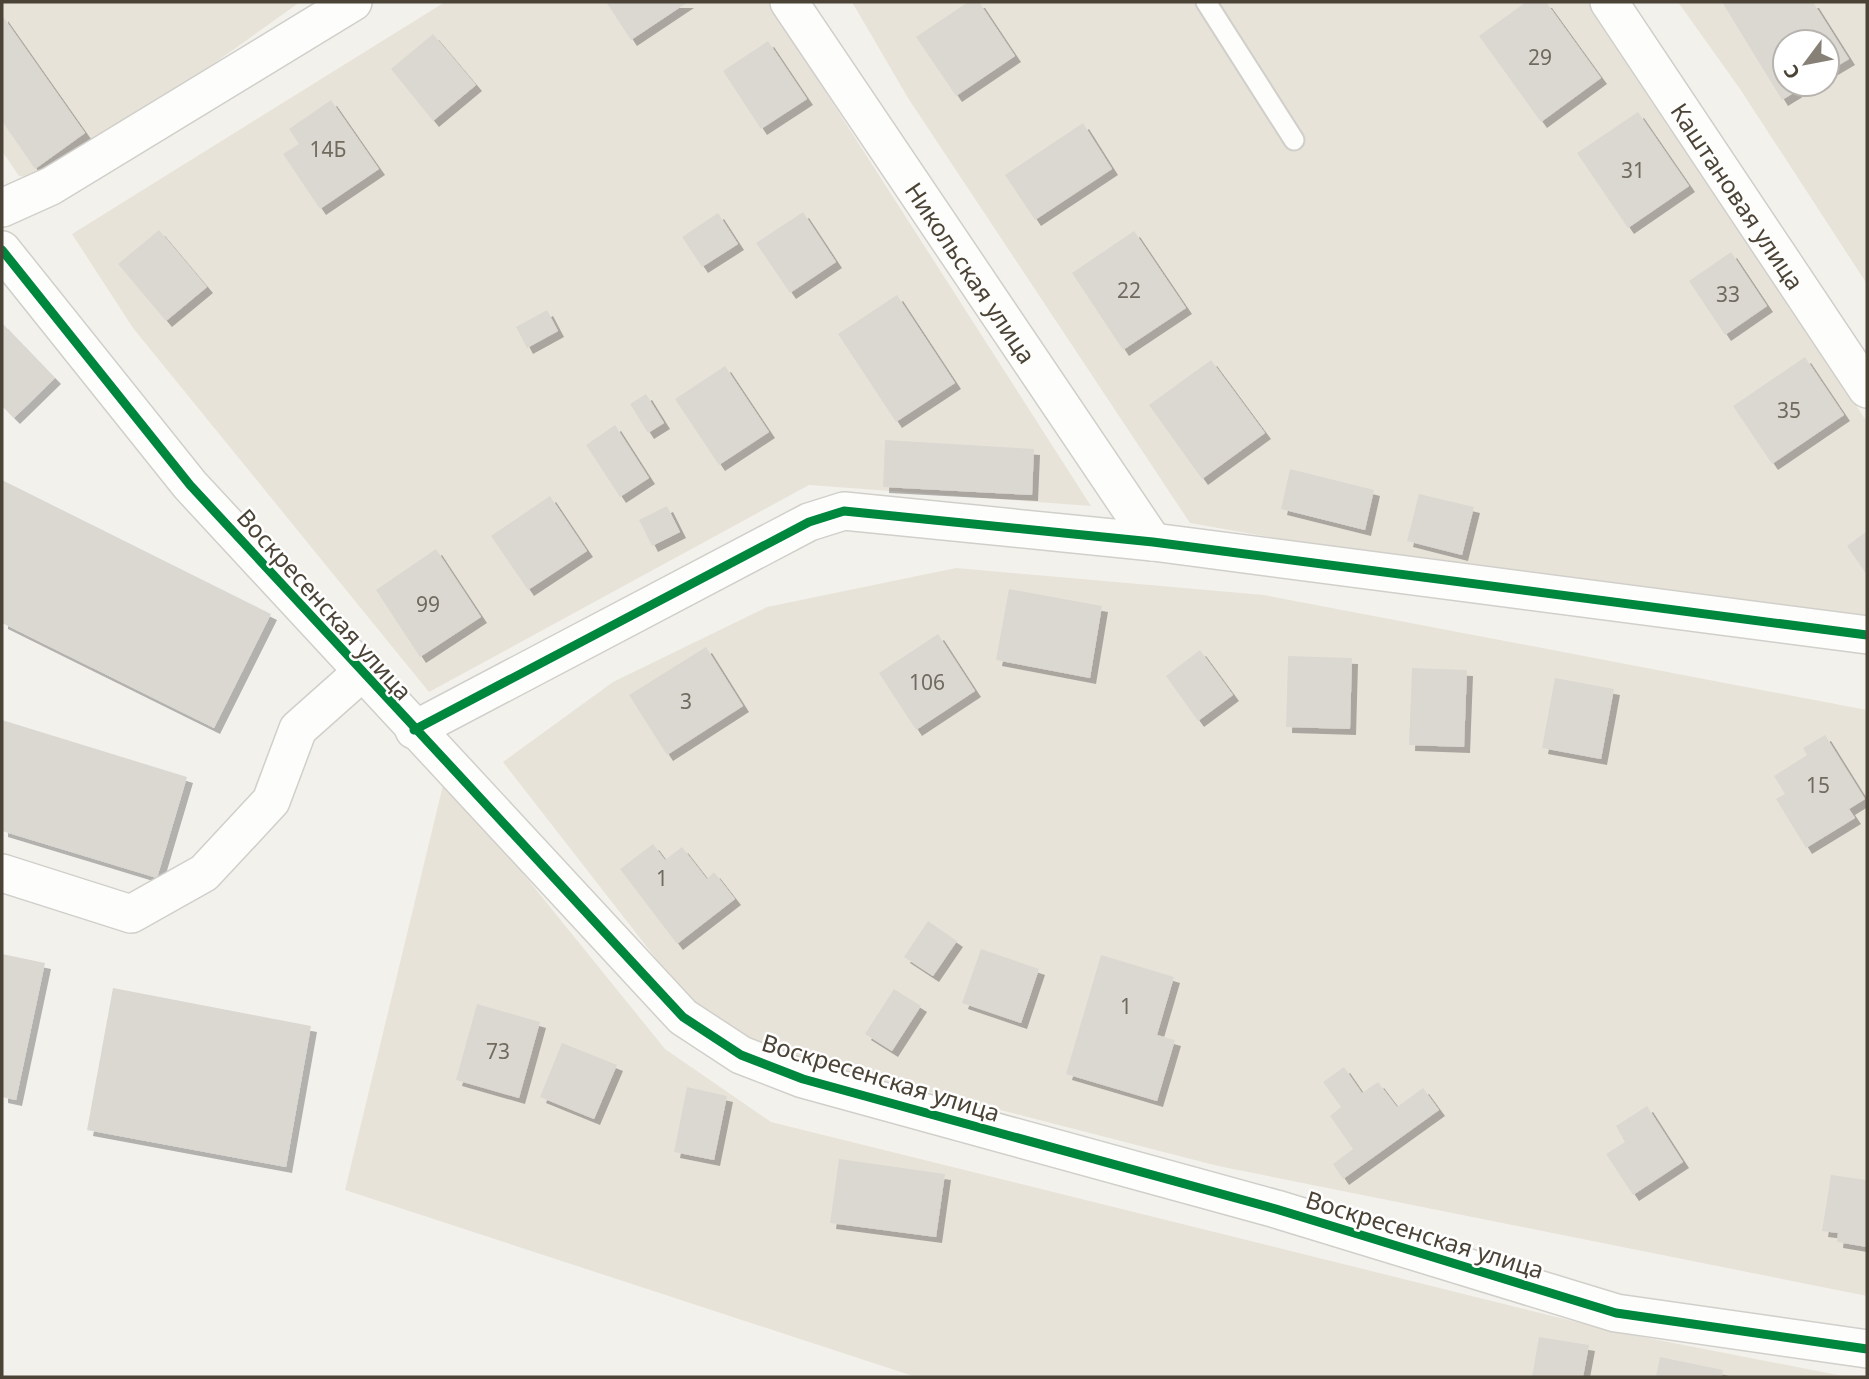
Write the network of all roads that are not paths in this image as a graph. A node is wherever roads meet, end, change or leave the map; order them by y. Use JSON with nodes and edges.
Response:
{"nodes":[{"id":1,"x":353,"y":2,"type":"edge"},
{"id":2,"x":789,"y":2,"type":"edge"},
{"id":3,"x":1206,"y":2,"type":"edge"},
{"id":4,"x":1609,"y":2,"type":"edge"},
{"id":5,"x":1294,"y":140,"type":"dead end"},
{"id":6,"x":2,"y":208,"type":"edge"},
{"id":7,"x":2,"y":250,"type":"edge"},
{"id":8,"x":1867,"y":389,"type":"edge"},
{"id":9,"x":1153,"y":542,"type":"junction"},
{"id":10,"x":1867,"y":635,"type":"edge"},
{"id":11,"x":361,"y":673,"type":"junction"},
{"id":12,"x":414,"y":730,"type":"junction"},
{"id":13,"x":2,"y":873,"type":"edge"},
{"id":14,"x":1867,"y":1349,"type":"edge"}],
"edges":[{"from":1,"to":6,"type":"street"},
{"from":2,"to":9,"type":"street","name":"Никольская улица"},
{"from":3,"to":5,"type":"lane"},
{"from":4,"to":8,"type":"street","name":"Каштановая улица"},
{"from":7,"to":11,"type":"street","name":"Воскресенская улица"},
{"from":9,"to":10,"type":"street"},
{"from":9,"to":12,"type":"street"},
{"from":11,"to":12,"type":"street","name":"Воскресенская улица"},
{"from":11,"to":13,"type":"street"},
{"from":12,"to":14,"type":"street","name":"Воскресенская улица"}]}
